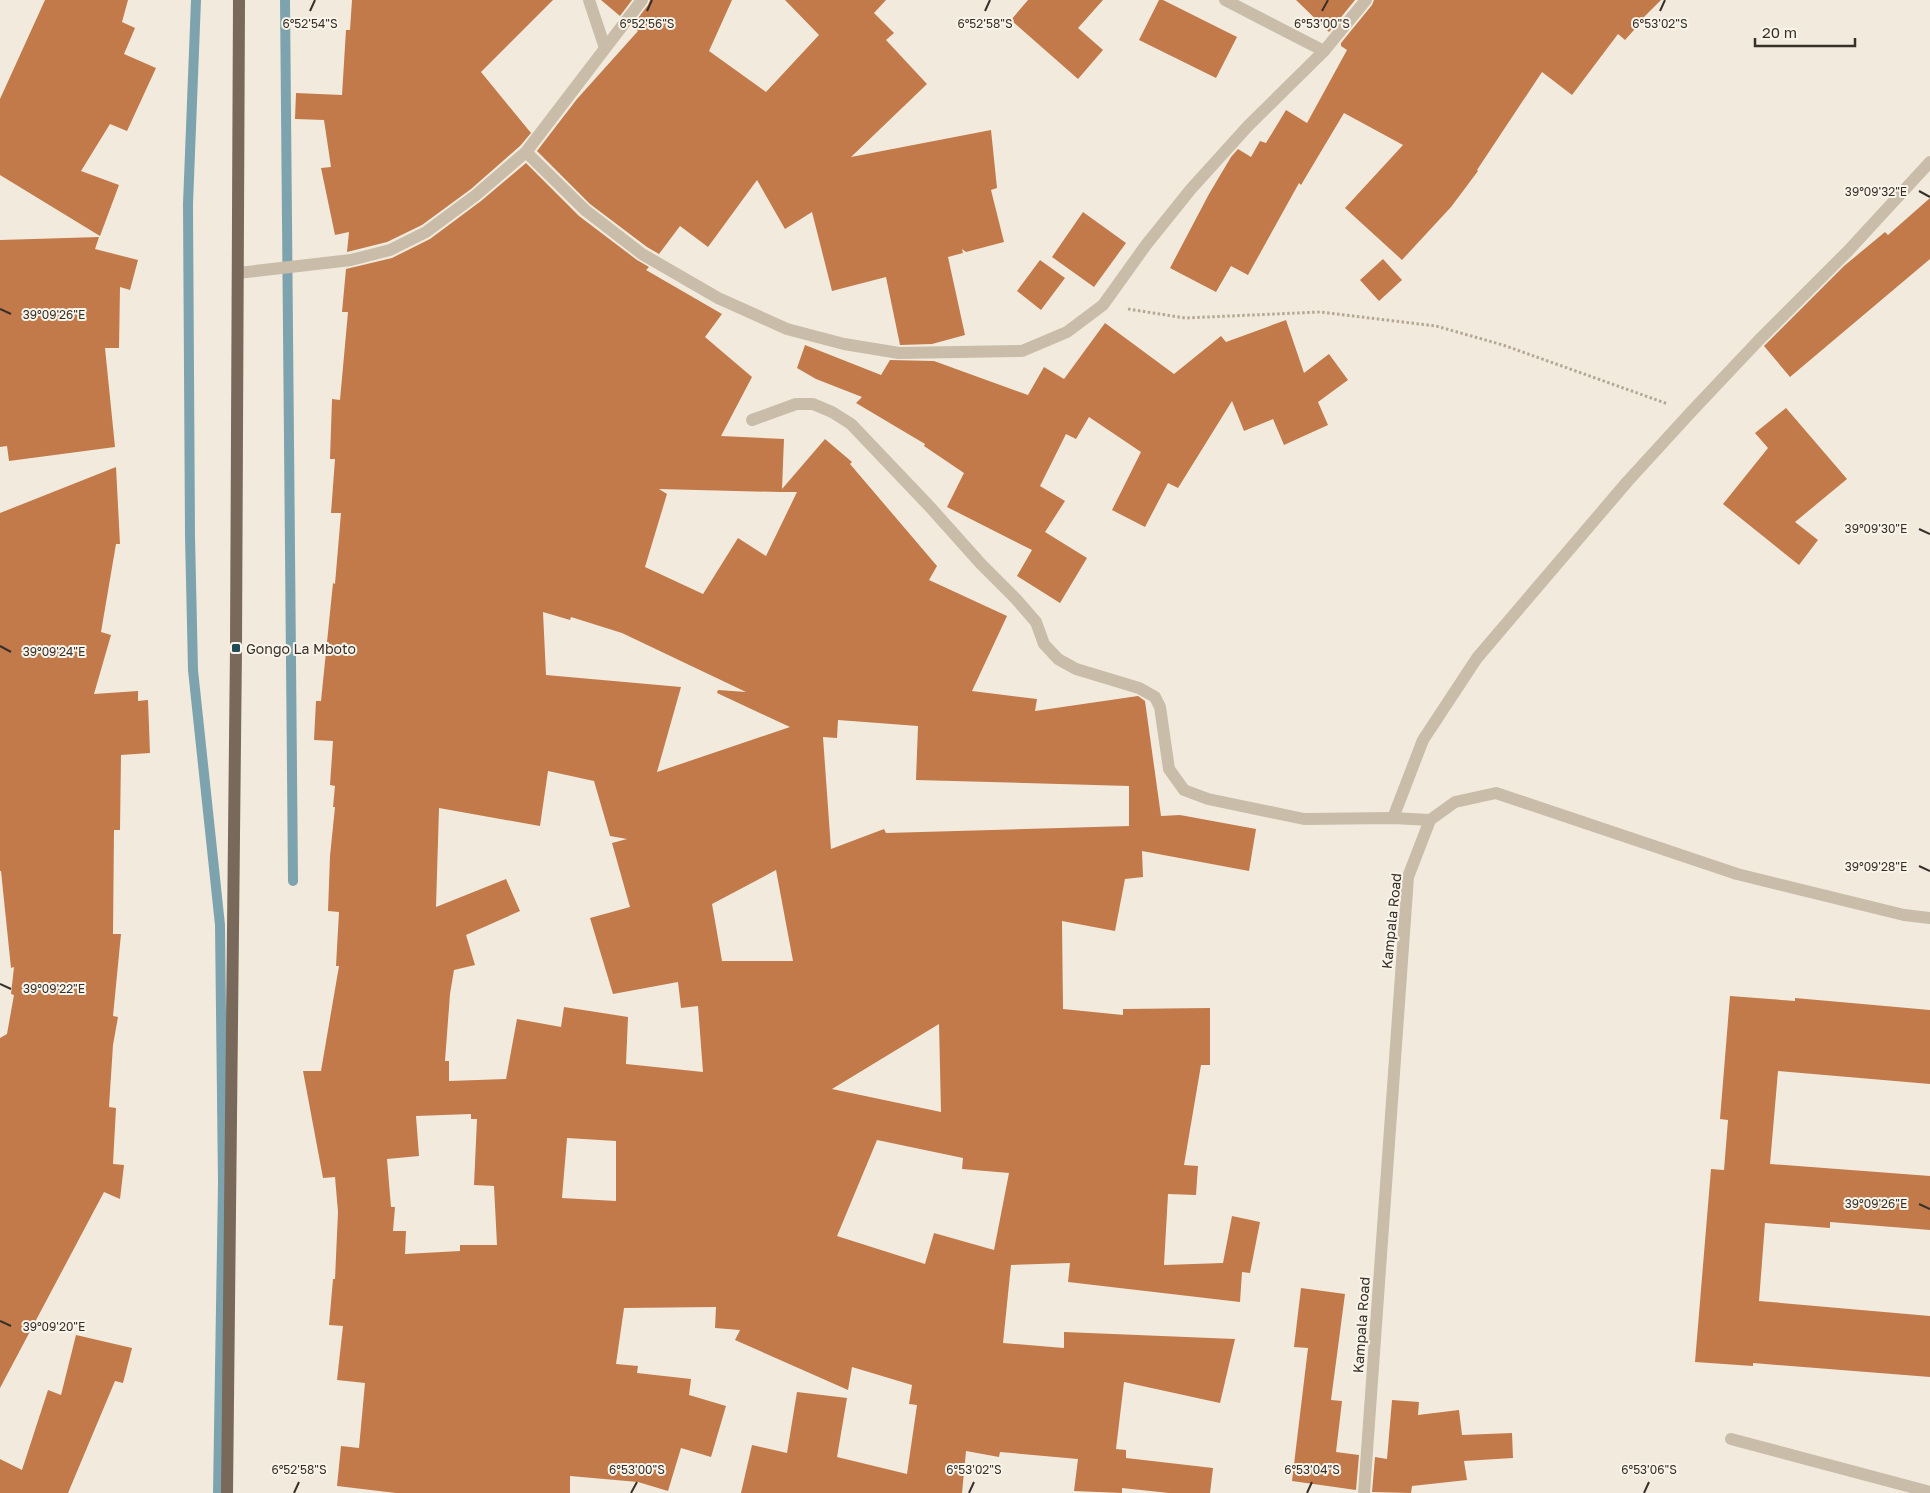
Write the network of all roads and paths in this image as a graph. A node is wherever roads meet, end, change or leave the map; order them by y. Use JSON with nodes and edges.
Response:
{"nodes":[{"id":1,"x":239,"y":0,"type":"edge"},
{"id":2,"x":589,"y":0,"type":"edge"},
{"id":3,"x":642,"y":0,"type":"edge"},
{"id":4,"x":1225,"y":0,"type":"edge"},
{"id":5,"x":1366,"y":0,"type":"edge"},
{"id":6,"x":606,"y":48,"type":"junction"},
{"id":7,"x":1324,"y":51,"type":"junction"},
{"id":8,"x":526,"y":152,"type":"junction"},
{"id":9,"x":1930,"y":162,"type":"edge"},
{"id":10,"x":238,"y":273,"type":"junction"},
{"id":11,"x":1103,"y":305,"type":"junction"},
{"id":12,"x":1690,"y":412,"type":"junction"},
{"id":13,"x":752,"y":420,"type":"dead end"},
{"id":14,"x":1393,"y":818,"type":"junction"},
{"id":15,"x":1430,"y":820,"type":"junction"},
{"id":16,"x":1930,"y":918,"type":"edge"},
{"id":17,"x":1731,"y":1439,"type":"dead end"},
{"id":18,"x":1930,"y":1492,"type":"edge"},
{"id":19,"x":227,"y":1493,"type":"edge"},
{"id":20,"x":1364,"y":1493,"type":"edge"}],
"edges":[{"from":1,"to":10,"type":"main road"},
{"from":2,"to":6,"type":"street"},
{"from":3,"to":6,"type":"street"},
{"from":4,"to":7,"type":"street"},
{"from":5,"to":7,"type":"street"},
{"from":6,"to":8,"type":"street"},
{"from":7,"to":11,"type":"street"},
{"from":8,"to":10,"type":"street"},
{"from":8,"to":11,"type":"street"},
{"from":9,"to":12,"type":"street"},
{"from":10,"to":19,"type":"main road"},
{"from":11,"to":12,"type":"path"},
{"from":12,"to":14,"type":"street"},
{"from":13,"to":14,"type":"street"},
{"from":14,"to":15,"type":"street"},
{"from":15,"to":16,"type":"street"},
{"from":15,"to":20,"type":"street","name":"Kampala Road"},
{"from":17,"to":18,"type":"street"}]}
